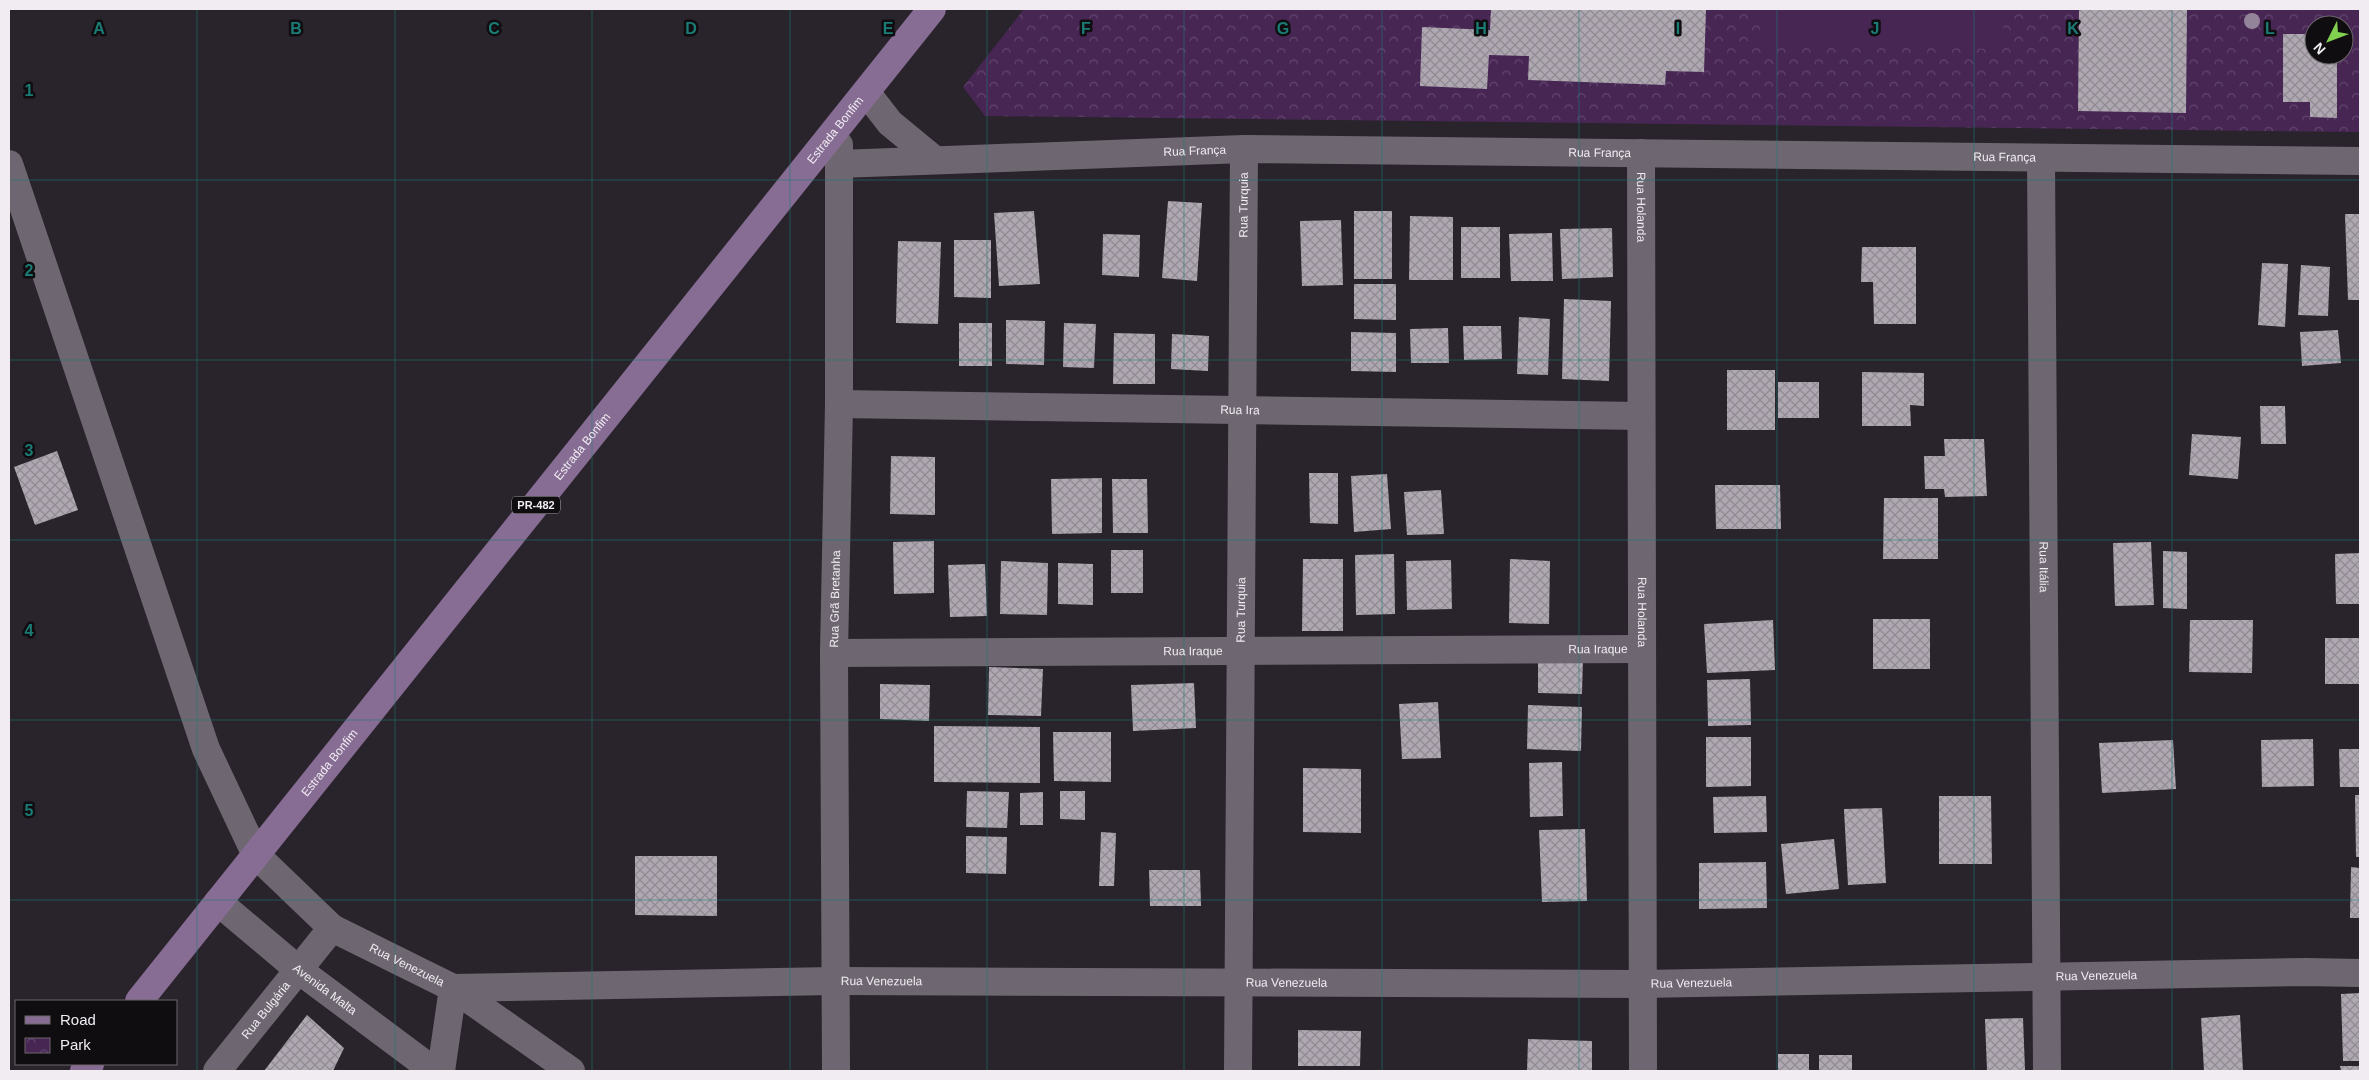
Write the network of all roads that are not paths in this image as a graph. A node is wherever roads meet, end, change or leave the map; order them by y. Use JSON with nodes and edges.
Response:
{"nodes":[{"id":1,"x":932,"y":9,"type":"edge"},
{"id":2,"x":866,"y":92,"type":"junction"},
{"id":3,"x":839,"y":126,"type":"junction"},
{"id":4,"x":1244,"y":149,"type":"junction"},
{"id":5,"x":1641,"y":153,"type":"junction"},
{"id":6,"x":2041,"y":158,"type":"junction"},
{"id":7,"x":936,"y":160,"type":"junction"},
{"id":8,"x":2360,"y":161,"type":"edge"},
{"id":9,"x":9,"y":164,"type":"edge"},
{"id":10,"x":839,"y":164,"type":"junction"},
{"id":11,"x":839,"y":404,"type":"junction"},
{"id":12,"x":1242,"y":412,"type":"junction"},
{"id":13,"x":1642,"y":416,"type":"junction"},
{"id":14,"x":1642,"y":649,"type":"junction"},
{"id":15,"x":1240,"y":650,"type":"junction"},
{"id":16,"x":834,"y":653,"type":"junction"},
{"id":17,"x":256,"y":855,"type":"junction"},
{"id":18,"x":218,"y":902,"type":"junction"},
{"id":19,"x":332,"y":928,"type":"junction"},
{"id":20,"x":300,"y":971,"type":"junction"},
{"id":21,"x":2360,"y":973,"type":"edge"},
{"id":22,"x":2046,"y":976,"type":"junction"},
{"id":23,"x":835,"y":981,"type":"junction"},
{"id":24,"x":1238,"y":982,"type":"junction"},
{"id":25,"x":1642,"y":984,"type":"junction"},
{"id":26,"x":452,"y":988,"type":"junction"},
{"id":27,"x":140,"y":1000,"type":"edge"},
{"id":28,"x":218,"y":1071,"type":"edge"},
{"id":29,"x":434,"y":1071,"type":"edge"},
{"id":30,"x":441,"y":1071,"type":"edge"},
{"id":31,"x":570,"y":1071,"type":"edge"},
{"id":32,"x":836,"y":1071,"type":"edge"},
{"id":33,"x":1238,"y":1071,"type":"edge"},
{"id":34,"x":1643,"y":1071,"type":"edge"},
{"id":35,"x":2046,"y":1071,"type":"edge"}],
"edges":[{"from":1,"to":2,"type":"main road","name":"Estrada Bonfim","number":"PR-482"},
{"from":2,"to":3,"type":"main road","name":"Estrada Bonfim","number":"PR-482"},
{"from":2,"to":7,"type":"street"},
{"from":3,"to":10,"type":"street","name":"Rua Grã Bretanha"},
{"from":3,"to":17,"type":"main road","name":"Estrada Bonfim","number":"PR-482"},
{"from":4,"to":5,"type":"street","name":"Rua França"},
{"from":4,"to":7,"type":"street","name":"Rua França"},
{"from":4,"to":12,"type":"street","name":"Rua Turquia"},
{"from":5,"to":6,"type":"street","name":"Rua França"},
{"from":5,"to":13,"type":"street","name":"Rua Holanda"},
{"from":6,"to":8,"type":"street","name":"Rua França"},
{"from":6,"to":22,"type":"street","name":"Rua Itália"},
{"from":7,"to":10,"type":"street","name":"Rua França"},
{"from":9,"to":17,"type":"street"},
{"from":10,"to":11,"type":"street","name":"Rua Grã Bretanha"},
{"from":11,"to":12,"type":"street","name":"Rua Ira"},
{"from":11,"to":16,"type":"street","name":"Rua Grã Bretanha"},
{"from":12,"to":13,"type":"street","name":"Rua Ira"},
{"from":12,"to":15,"type":"street","name":"Rua Turquia"},
{"from":13,"to":14,"type":"street","name":"Rua Holanda"},
{"from":14,"to":15,"type":"street","name":"Rua Iraque"},
{"from":14,"to":25,"type":"street","name":"Rua Holanda"},
{"from":15,"to":16,"type":"street","name":"Rua Iraque"},
{"from":15,"to":24,"type":"street","name":"Rua Turquia"},
{"from":16,"to":23,"type":"street","name":"Rua Grã Bretanha"},
{"from":17,"to":18,"type":"main road","name":"Estrada Bonfim","number":"PR-482"},
{"from":17,"to":19,"type":"street","name":"Rua Venezuela"},
{"from":18,"to":20,"type":"street","name":"Avenida Malta"},
{"from":18,"to":27,"type":"main road","name":"Estrada Bonfim","number":"PR-482"},
{"from":19,"to":20,"type":"street","name":"Rua Bulgária"},
{"from":19,"to":26,"type":"street","name":"Rua Venezuela"},
{"from":20,"to":28,"type":"street","name":"Rua Bulgária"},
{"from":20,"to":29,"type":"street","name":"Avenida Malta"},
{"from":21,"to":22,"type":"street","name":"Rua Venezuela"},
{"from":22,"to":25,"type":"street","name":"Rua Venezuela"},
{"from":22,"to":35,"type":"street","name":"Rua Itália"},
{"from":23,"to":24,"type":"street","name":"Rua Venezuela"},
{"from":23,"to":26,"type":"street","name":"Rua Venezuela"},
{"from":23,"to":32,"type":"street","name":"Rua Grã Bretanha"},
{"from":24,"to":25,"type":"street","name":"Rua Venezuela"},
{"from":24,"to":33,"type":"street","name":"Rua Turquia"},
{"from":25,"to":34,"type":"street","name":"Rua Holanda"},
{"from":26,"to":30,"type":"street"},
{"from":26,"to":31,"type":"street"}]}
